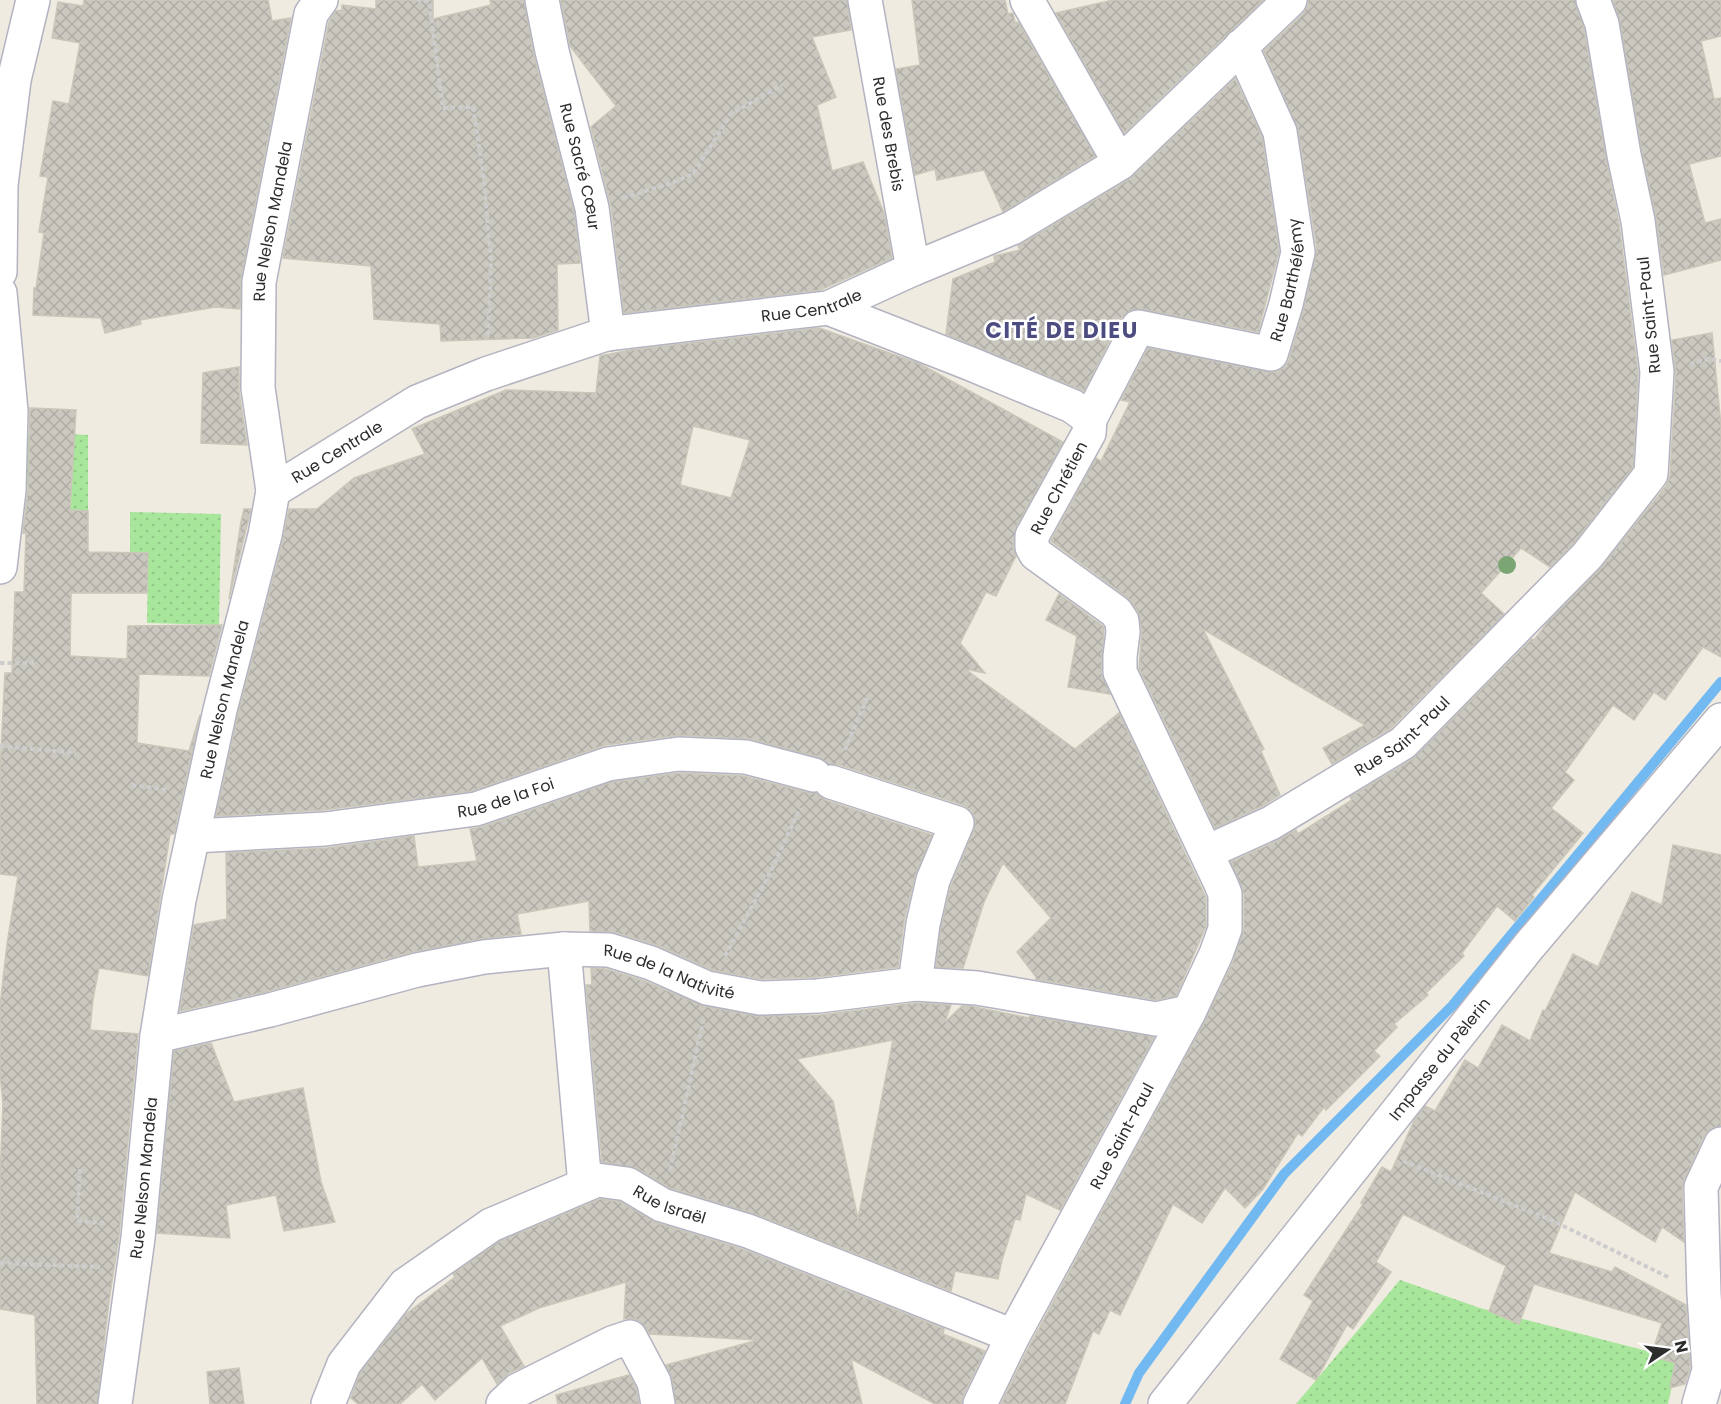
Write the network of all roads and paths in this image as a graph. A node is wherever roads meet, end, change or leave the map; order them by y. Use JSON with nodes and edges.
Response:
{"nodes":[{"id":1,"x":33,"y":0,"type":"edge"},
{"id":2,"x":321,"y":0,"type":"edge"},
{"id":3,"x":417,"y":0,"type":"edge"},
{"id":4,"x":542,"y":0,"type":"edge"},
{"id":5,"x":865,"y":0,"type":"edge"},
{"id":6,"x":1027,"y":0,"type":"edge"},
{"id":7,"x":1290,"y":0,"type":"edge"},
{"id":8,"x":1593,"y":0,"type":"edge"},
{"id":9,"x":1240,"y":46,"type":"junction"},
{"id":10,"x":782,"y":85,"type":"dead end"},
{"id":11,"x":1120,"y":163,"type":"junction"},
{"id":12,"x":592,"y":208,"type":"junction"},
{"id":13,"x":913,"y":269,"type":"junction"},
{"id":14,"x":0,"y":272,"type":"edge"},
{"id":15,"x":0,"y":293,"type":"edge"},
{"id":16,"x":828,"y":308,"type":"junction"},
{"id":17,"x":608,"y":334,"type":"junction"},
{"id":18,"x":486,"y":374,"type":"junction"},
{"id":19,"x":1090,"y":419,"type":"junction"},
{"id":20,"x":273,"y":490,"type":"junction"},
{"id":21,"x":0,"y":567,"type":"edge"},
{"id":22,"x":0,"y":663,"type":"edge"},
{"id":23,"x":34,"y":663,"type":"dead end"},
{"id":24,"x":867,"y":699,"type":"dead end"},
{"id":25,"x":1721,"y":720,"type":"edge"},
{"id":26,"x":0,"y":746,"type":"edge"},
{"id":27,"x":76,"y":753,"type":"dead end"},
{"id":28,"x":823,"y":778,"type":"junction"},
{"id":29,"x":193,"y":836,"type":"junction"},
{"id":30,"x":1207,"y":852,"type":"junction"},
{"id":31,"x":564,"y":949,"type":"junction"},
{"id":32,"x":915,"y":984,"type":"junction"},
{"id":33,"x":707,"y":988,"type":"junction"},
{"id":34,"x":1189,"y":1012,"type":"junction"},
{"id":35,"x":157,"y":1035,"type":"junction"},
{"id":36,"x":1721,"y":1144,"type":"edge"},
{"id":37,"x":1368,"y":1147,"type":"junction"},
{"id":38,"x":80,"y":1169,"type":"dead end"},
{"id":39,"x":585,"y":1185,"type":"junction"},
{"id":40,"x":662,"y":1204,"type":"junction"},
{"id":41,"x":139,"y":1225,"type":"junction"},
{"id":42,"x":0,"y":1263,"type":"edge"},
{"id":43,"x":134,"y":1268,"type":"junction"},
{"id":44,"x":1704,"y":1294,"type":"junction"},
{"id":45,"x":1013,"y":1336,"type":"junction"},
{"id":46,"x":114,"y":1404,"type":"edge"},
{"id":47,"x":328,"y":1404,"type":"edge"},
{"id":48,"x":503,"y":1404,"type":"edge"},
{"id":49,"x":658,"y":1404,"type":"edge"},
{"id":50,"x":981,"y":1404,"type":"edge"},
{"id":51,"x":1165,"y":1404,"type":"edge"},
{"id":52,"x":1699,"y":1404,"type":"edge"}],
"edges":[{"from":1,"to":14,"type":"street"},
{"from":2,"to":20,"type":"street","name":"Rue Nelson Mandela"},
{"from":3,"to":18,"type":"path"},
{"from":4,"to":12,"type":"street","name":"Rue Sacré Cœur"},
{"from":5,"to":13,"type":"street","name":"Rue des Brebis"},
{"from":6,"to":11,"type":"street"},
{"from":7,"to":9,"type":"street","name":"Rue Centrale"},
{"from":8,"to":30,"type":"street","name":"Rue Saint-Paul"},
{"from":9,"to":11,"type":"street","name":"Rue Centrale"},
{"from":9,"to":19,"type":"street","name":"Rue Barthélémy"},
{"from":10,"to":12,"type":"path"},
{"from":11,"to":13,"type":"street","name":"Rue Centrale"},
{"from":12,"to":17,"type":"street","name":"Rue Sacré Cœur"},
{"from":13,"to":16,"type":"street","name":"Rue Centrale"},
{"from":15,"to":21,"type":"street"},
{"from":16,"to":17,"type":"street","name":"Rue Centrale"},
{"from":16,"to":19,"type":"street","name":"Rue Chrétien"},
{"from":17,"to":18,"type":"street","name":"Rue Centrale"},
{"from":18,"to":20,"type":"street","name":"Rue Centrale"},
{"from":19,"to":30,"type":"street","name":"Rue Chrétien"},
{"from":20,"to":29,"type":"street","name":"Rue Nelson Mandela"},
{"from":22,"to":23,"type":"path"},
{"from":24,"to":28,"type":"path"},
{"from":25,"to":37,"type":"street","name":"Impasse du Pèlerin"},
{"from":26,"to":27,"type":"path"},
{"from":28,"to":29,"type":"street","name":"Rue de la Foi"},
{"from":28,"to":32,"type":"street","name":"Rue de la Foi"},
{"from":28,"to":33,"type":"path"},
{"from":29,"to":35,"type":"street","name":"Rue Nelson Mandela"},
{"from":30,"to":34,"type":"street","name":"Rue Saint-Paul"},
{"from":31,"to":33,"type":"street","name":"Rue de la Nativité"},
{"from":31,"to":35,"type":"street","name":"Rue de la Nativité"},
{"from":31,"to":39,"type":"street"},
{"from":32,"to":33,"type":"street","name":"Rue de la Nativité"},
{"from":32,"to":34,"type":"street","name":"Rue de la Nativité"},
{"from":33,"to":40,"type":"path"},
{"from":34,"to":45,"type":"street","name":"Rue Saint-Paul"},
{"from":35,"to":41,"type":"street","name":"Rue Nelson Mandela"},
{"from":36,"to":44,"type":"street"},
{"from":37,"to":44,"type":"path"},
{"from":37,"to":51,"type":"street","name":"Impasse du Pèlerin"},
{"from":38,"to":41,"type":"path"},
{"from":39,"to":40,"type":"street","name":"Rue Israël"},
{"from":39,"to":47,"type":"street","name":"Rue Israël"},
{"from":40,"to":45,"type":"street","name":"Rue Israël"},
{"from":41,"to":43,"type":"street","name":"Rue Nelson Mandela"},
{"from":42,"to":43,"type":"path"},
{"from":43,"to":46,"type":"street","name":"Rue Nelson Mandela"},
{"from":44,"to":52,"type":"street"},
{"from":45,"to":50,"type":"street","name":"Rue Saint-Paul"},
{"from":48,"to":49,"type":"street"}]}
